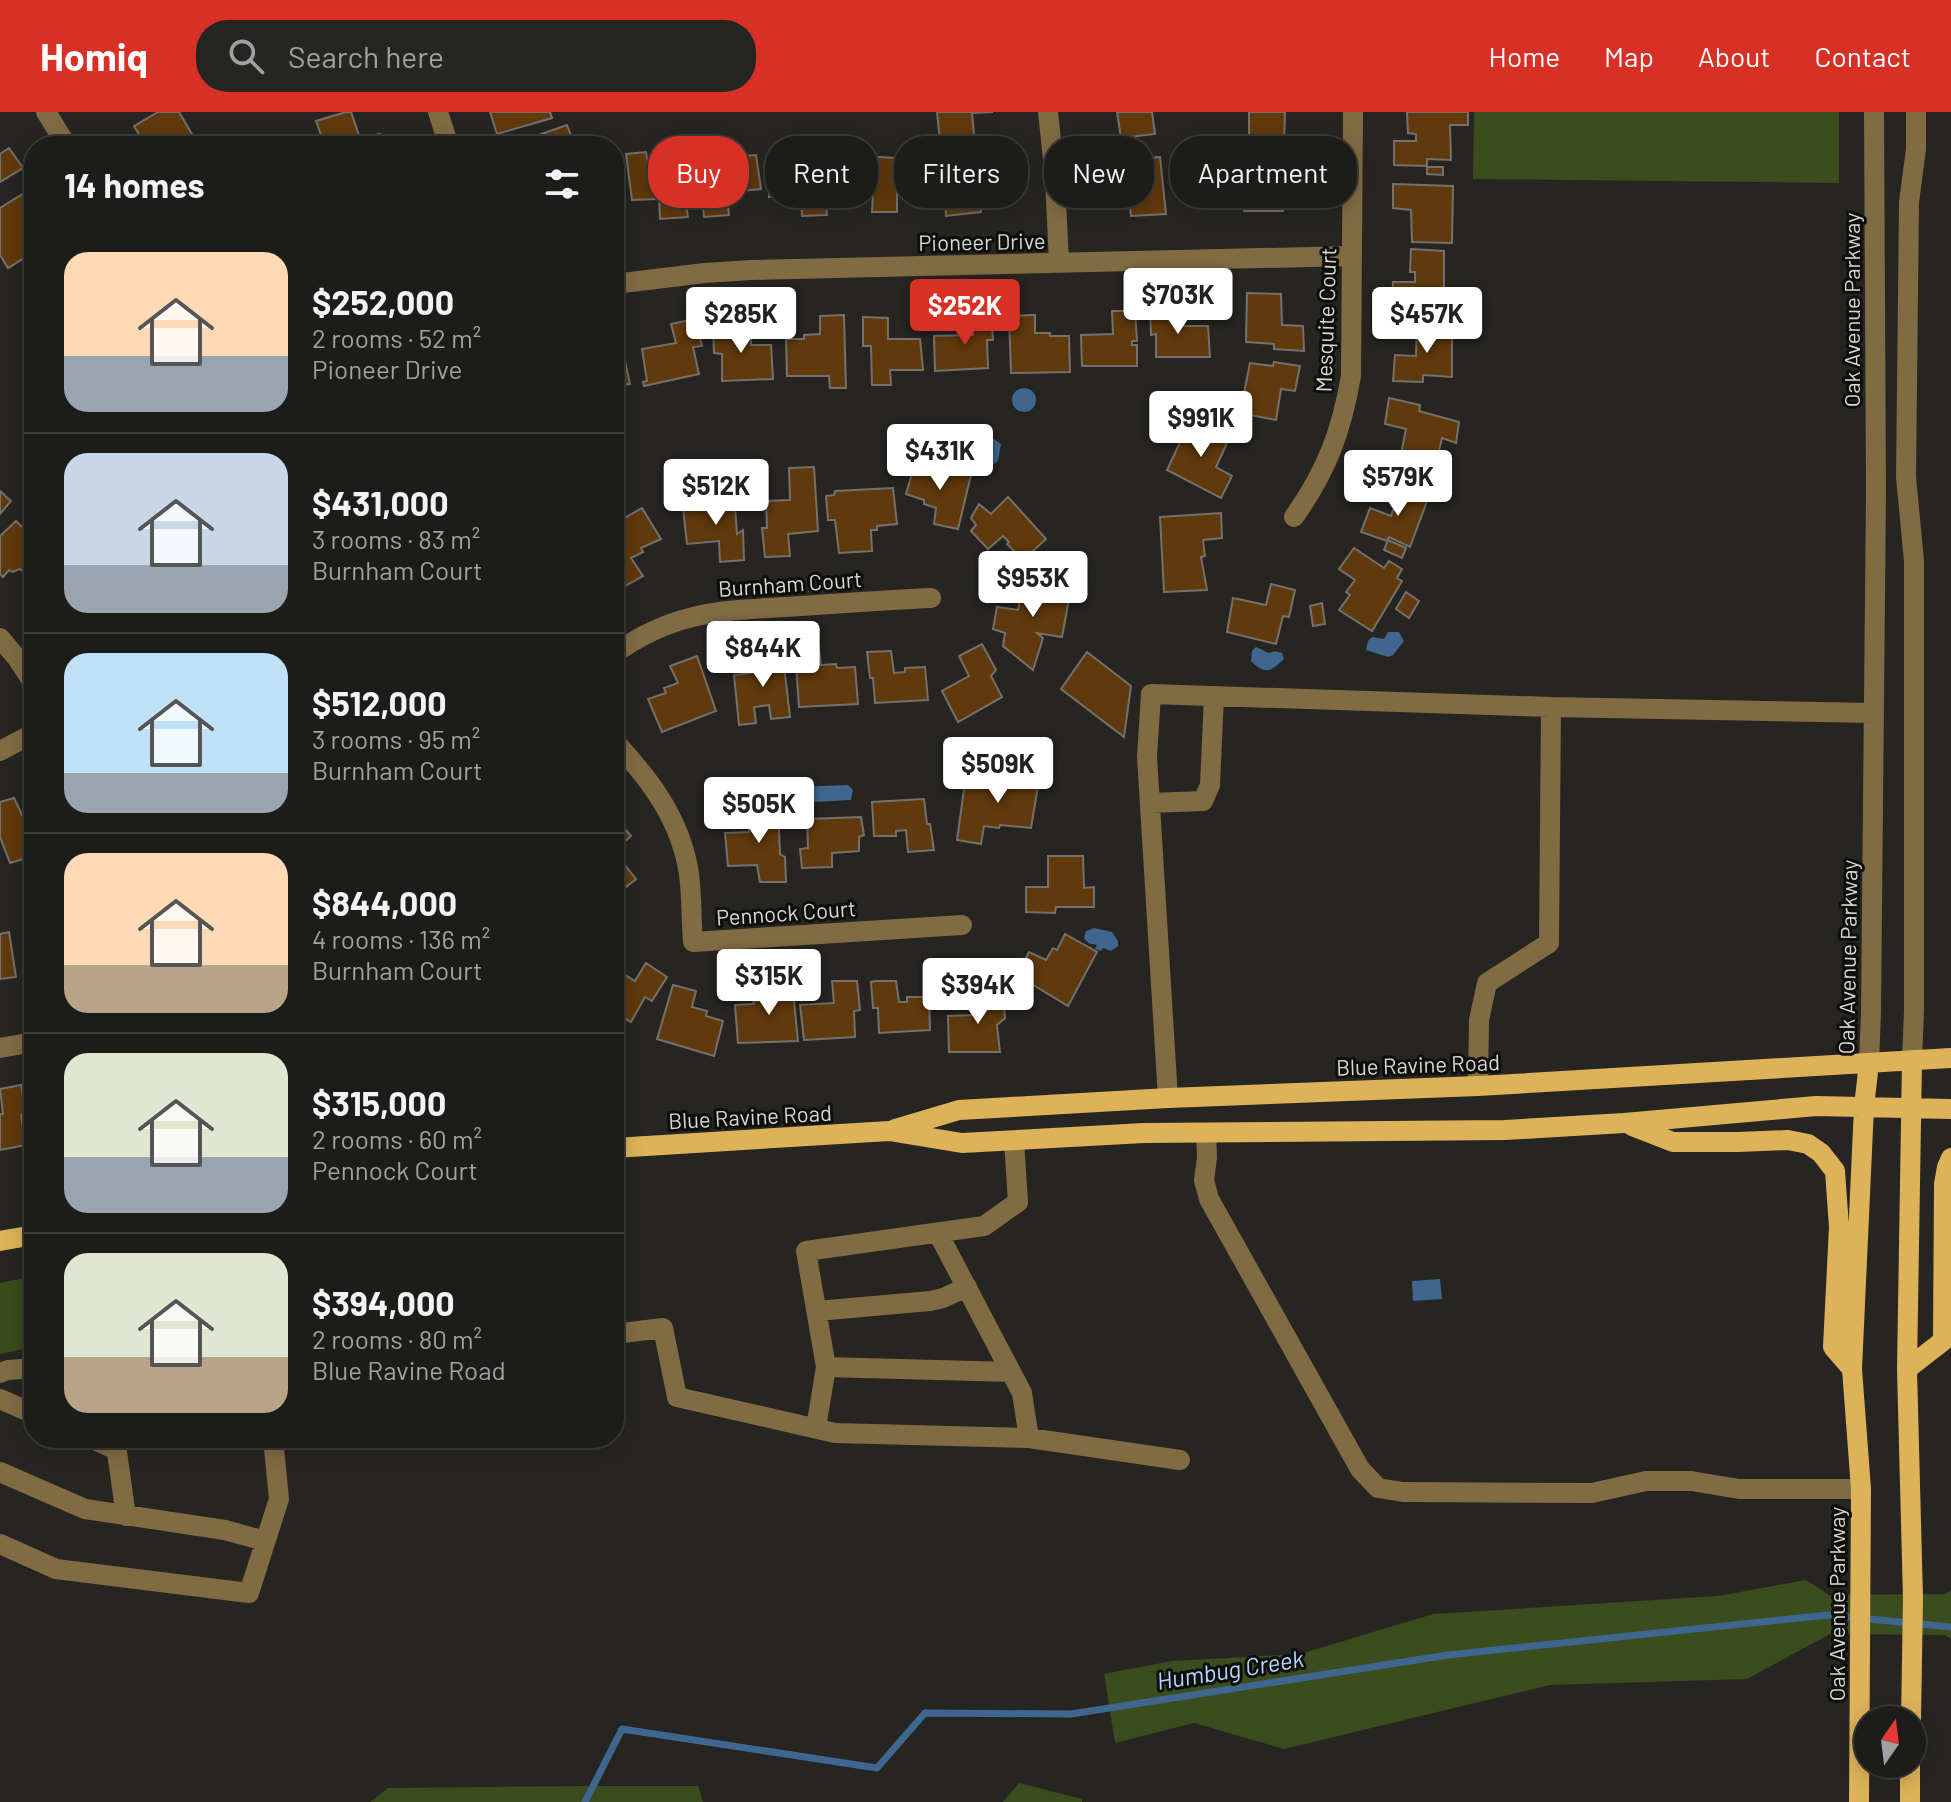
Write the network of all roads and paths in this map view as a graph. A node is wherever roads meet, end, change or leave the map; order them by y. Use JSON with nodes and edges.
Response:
{"nodes":[{"id":1,"x":46,"y":112,"type":"edge"},
{"id":2,"x":438,"y":112,"type":"edge"},
{"id":3,"x":1048,"y":112,"type":"edge"},
{"id":4,"x":1353,"y":112,"type":"edge"},
{"id":5,"x":1874,"y":112,"type":"edge"},
{"id":6,"x":1916,"y":112,"type":"edge"},
{"id":7,"x":61,"y":136,"type":"edge"},
{"id":8,"x":446,"y":136,"type":"edge"},
{"id":9,"x":1352,"y":256,"type":"junction"},
{"id":10,"x":1059,"y":263,"type":"junction"},
{"id":11,"x":624,"y":283,"type":"edge"},
{"id":12,"x":1294,"y":517,"type":"dead end"},
{"id":13,"x":931,"y":598,"type":"dead end"},
{"id":14,"x":0,"y":638,"type":"edge"},
{"id":15,"x":624,"y":648,"type":"edge"},
{"id":16,"x":24,"y":669,"type":"edge"},
{"id":17,"x":1214,"y":696,"type":"junction"},
{"id":18,"x":1551,"y":707,"type":"junction"},
{"id":19,"x":1873,"y":713,"type":"junction"},
{"id":20,"x":24,"y":738,"type":"edge"},
{"id":21,"x":0,"y":751,"type":"edge"},
{"id":22,"x":624,"y":751,"type":"edge"},
{"id":23,"x":1150,"y":803,"type":"junction"},
{"id":24,"x":962,"y":925,"type":"dead end"},
{"id":25,"x":24,"y":1044,"type":"edge"},
{"id":26,"x":0,"y":1048,"type":"edge"},
{"id":27,"x":1951,"y":1058,"type":"edge"},
{"id":28,"x":1912,"y":1060,"type":"junction"},
{"id":29,"x":1869,"y":1063,"type":"junction"},
{"id":30,"x":1478,"y":1086,"type":"junction"},
{"id":31,"x":1168,"y":1098,"type":"junction"},
{"id":32,"x":1864,"y":1107,"type":"junction"},
{"id":33,"x":1911,"y":1107,"type":"junction"},
{"id":34,"x":1951,"y":1109,"type":"edge"},
{"id":35,"x":1624,"y":1123,"type":"junction"},
{"id":36,"x":889,"y":1131,"type":"junction"},
{"id":37,"x":1206,"y":1133,"type":"junction"},
{"id":38,"x":1014,"y":1141,"type":"junction"},
{"id":39,"x":624,"y":1147,"type":"edge"},
{"id":40,"x":1951,"y":1158,"type":"edge"},
{"id":41,"x":938,"y":1233,"type":"junction"},
{"id":42,"x":24,"y":1237,"type":"edge"},
{"id":43,"x":0,"y":1241,"type":"edge"},
{"id":44,"x":967,"y":1287,"type":"junction"},
{"id":45,"x":817,"y":1311,"type":"junction"},
{"id":46,"x":624,"y":1333,"type":"edge"},
{"id":47,"x":826,"y":1367,"type":"junction"},
{"id":48,"x":24,"y":1369,"type":"edge"},
{"id":49,"x":1852,"y":1369,"type":"junction"},
{"id":50,"x":1907,"y":1369,"type":"junction"},
{"id":51,"x":1011,"y":1372,"type":"junction"},
{"id":52,"x":0,"y":1373,"type":"edge"},
{"id":53,"x":0,"y":1399,"type":"edge"},
{"id":54,"x":24,"y":1410,"type":"edge"},
{"id":55,"x":816,"y":1428,"type":"junction"},
{"id":56,"x":1029,"y":1438,"type":"junction"},
{"id":57,"x":117,"y":1448,"type":"edge"},
{"id":58,"x":274,"y":1448,"type":"edge"},
{"id":59,"x":1180,"y":1460,"type":"dead end"},
{"id":60,"x":0,"y":1472,"type":"edge"},
{"id":61,"x":1861,"y":1489,"type":"junction"},
{"id":62,"x":126,"y":1516,"type":"junction"},
{"id":63,"x":265,"y":1541,"type":"junction"},
{"id":64,"x":0,"y":1544,"type":"edge"},
{"id":65,"x":1911,"y":1706,"type":"edge"},
{"id":66,"x":1910,"y":1778,"type":"edge"},
{"id":67,"x":1859,"y":1802,"type":"edge"},
{"id":68,"x":1910,"y":1802,"type":"edge"}],
"edges":[{"from":1,"to":7,"type":"street"},
{"from":2,"to":8,"type":"street"},
{"from":3,"to":10,"type":"street"},
{"from":4,"to":9,"type":"street","name":"Mesquite Court"},
{"from":5,"to":19,"type":"street","name":"Oak Avenue Parkway"},
{"from":6,"to":28,"type":"street"},
{"from":9,"to":10,"type":"street","name":"Pioneer Drive"},
{"from":9,"to":12,"type":"street","name":"Mesquite Court"},
{"from":10,"to":11,"type":"street","name":"Pioneer Drive"},
{"from":13,"to":15,"type":"street","name":"Burnham Court"},
{"from":14,"to":16,"type":"street"},
{"from":17,"to":18,"type":"street"},
{"from":17,"to":23,"type":"street"},
{"from":17,"to":23,"type":"street"},
{"from":18,"to":19,"type":"street"},
{"from":18,"to":30,"type":"street"},
{"from":19,"to":29,"type":"street","name":"Oak Avenue Parkway"},
{"from":20,"to":21,"type":"street"},
{"from":22,"to":24,"type":"street","name":"Pennock Court"},
{"from":23,"to":31,"type":"street"},
{"from":25,"to":26,"type":"street"},
{"from":27,"to":28,"type":"main road","name":"Blue Ravine Road"},
{"from":28,"to":29,"type":"main road","name":"Blue Ravine Road"},
{"from":28,"to":33,"type":"main road"},
{"from":29,"to":30,"type":"main road","name":"Blue Ravine Road"},
{"from":29,"to":32,"type":"main road","name":"Oak Avenue Parkway"},
{"from":30,"to":31,"type":"main road","name":"Blue Ravine Road"},
{"from":31,"to":36,"type":"main road","name":"Blue Ravine Road"},
{"from":32,"to":33,"type":"main road","name":"Blue Ravine Road"},
{"from":32,"to":35,"type":"main road","name":"Blue Ravine Road"},
{"from":32,"to":49,"type":"main road","name":"Oak Avenue Parkway"},
{"from":33,"to":34,"type":"main road","name":"Blue Ravine Road"},
{"from":33,"to":50,"type":"main road"},
{"from":35,"to":37,"type":"main road","name":"Blue Ravine Road"},
{"from":35,"to":49,"type":"main road"},
{"from":36,"to":38,"type":"main road","name":"Blue Ravine Road"},
{"from":36,"to":39,"type":"main road","name":"Blue Ravine Road"},
{"from":37,"to":38,"type":"main road","name":"Blue Ravine Road"},
{"from":37,"to":61,"type":"street"},
{"from":38,"to":41,"type":"street"},
{"from":40,"to":50,"type":"main road"},
{"from":41,"to":44,"type":"street"},
{"from":41,"to":45,"type":"street"},
{"from":42,"to":43,"type":"main road"},
{"from":44,"to":45,"type":"street"},
{"from":44,"to":51,"type":"street"},
{"from":45,"to":47,"type":"street"},
{"from":46,"to":55,"type":"street"},
{"from":47,"to":51,"type":"street"},
{"from":47,"to":55,"type":"street"},
{"from":48,"to":52,"type":"street"},
{"from":49,"to":61,"type":"main road","name":"Oak Avenue Parkway"},
{"from":50,"to":65,"type":"main road"},
{"from":51,"to":56,"type":"street"},
{"from":53,"to":54,"type":"street"},
{"from":55,"to":56,"type":"street"},
{"from":56,"to":59,"type":"street"},
{"from":57,"to":62,"type":"street"},
{"from":58,"to":63,"type":"street"},
{"from":60,"to":62,"type":"street"},
{"from":61,"to":67,"type":"main road","name":"Oak Avenue Parkway"},
{"from":62,"to":63,"type":"street"},
{"from":63,"to":64,"type":"street"},
{"from":66,"to":68,"type":"main road"}]}
